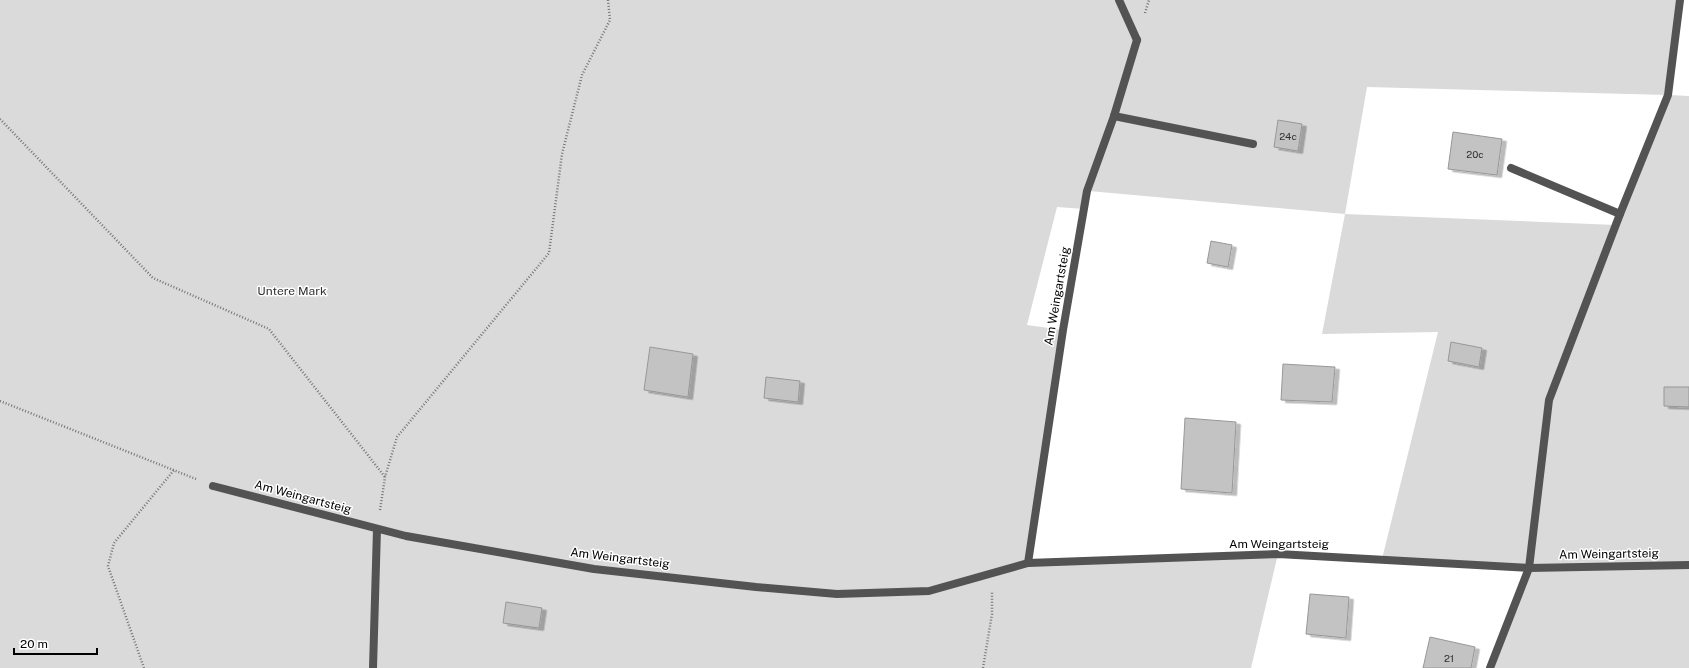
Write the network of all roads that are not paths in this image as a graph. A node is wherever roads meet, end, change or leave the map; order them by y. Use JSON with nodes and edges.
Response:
{"nodes":[{"id":1,"x":1119,"y":0,"type":"edge"},
{"id":2,"x":1680,"y":0,"type":"edge"},
{"id":3,"x":1114,"y":116,"type":"junction"},
{"id":4,"x":1253,"y":144,"type":"dead end"},
{"id":5,"x":1510,"y":168,"type":"dead end"},
{"id":6,"x":1620,"y":214,"type":"junction"},
{"id":7,"x":213,"y":486,"type":"road end"},
{"id":8,"x":377,"y":529,"type":"junction"},
{"id":9,"x":1028,"y":563,"type":"junction"},
{"id":10,"x":1689,"y":565,"type":"edge"},
{"id":11,"x":1529,"y":568,"type":"junction"},
{"id":12,"x":373,"y":668,"type":"edge"},
{"id":13,"x":1490,"y":668,"type":"edge"}],
"edges":[{"from":1,"to":3,"type":"street","name":"Am Weingartsteig"},
{"from":2,"to":6,"type":"street"},
{"from":3,"to":4,"type":"street"},
{"from":3,"to":9,"type":"street","name":"Am Weingartsteig"},
{"from":5,"to":6,"type":"street"},
{"from":6,"to":11,"type":"street"},
{"from":7,"to":8,"type":"street","name":"Am Weingartsteig"},
{"from":8,"to":9,"type":"street","name":"Am Weingartsteig"},
{"from":8,"to":12,"type":"street"},
{"from":9,"to":11,"type":"street","name":"Am Weingartsteig"},
{"from":10,"to":11,"type":"street","name":"Am Weingartsteig"},
{"from":11,"to":13,"type":"street"}]}
